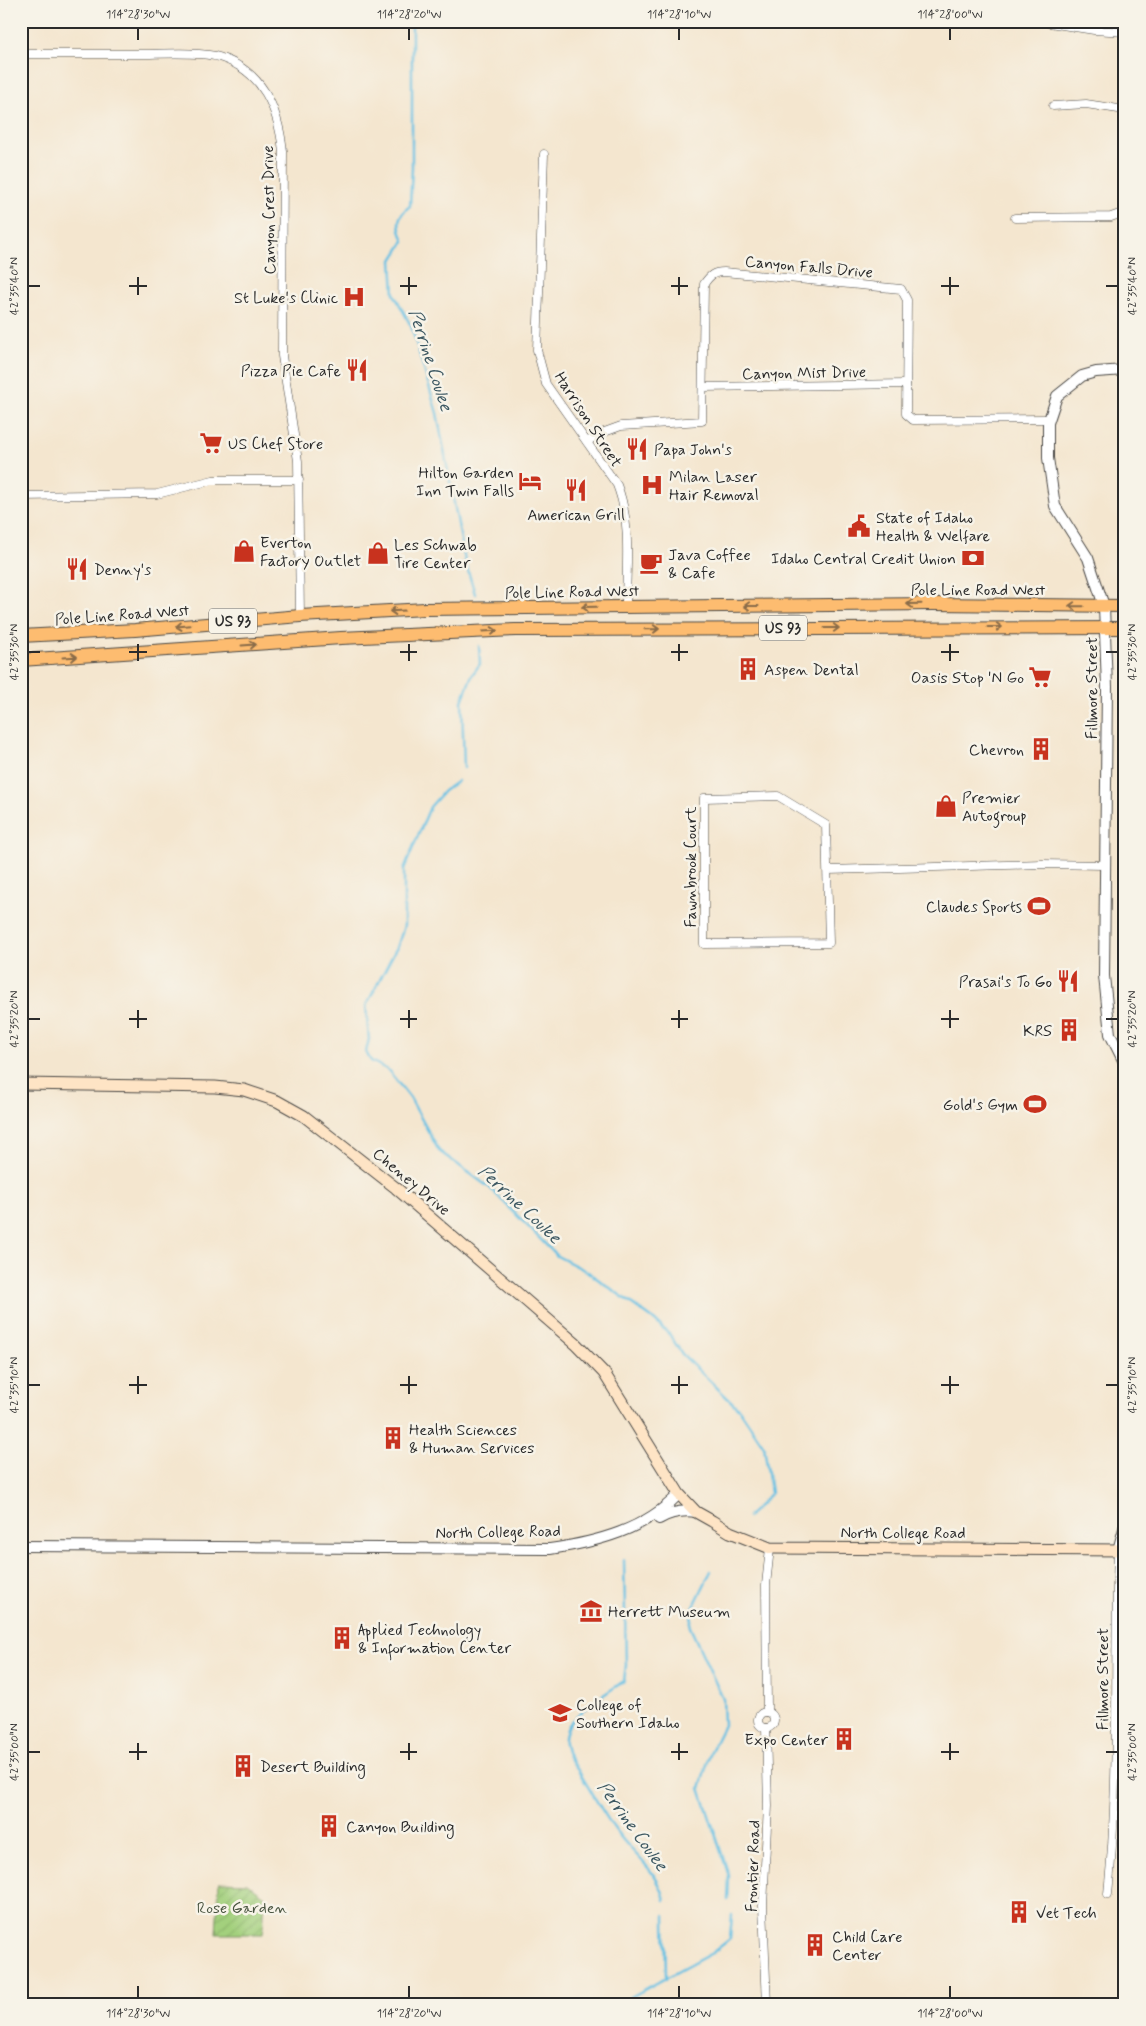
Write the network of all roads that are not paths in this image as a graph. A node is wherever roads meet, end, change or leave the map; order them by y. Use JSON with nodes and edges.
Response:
{"nodes":[{"id":1,"x":887,"y":21,"type":"edge"},
{"id":2,"x":976,"y":21,"type":"edge"},
{"id":3,"x":1037,"y":21,"type":"edge"},
{"id":4,"x":1125,"y":32,"type":"edge"},
{"id":5,"x":21,"y":54,"type":"edge"},
{"id":6,"x":1053,"y":106,"type":"dead end"},
{"id":7,"x":1125,"y":110,"type":"edge"},
{"id":8,"x":544,"y":154,"type":"dead end"},
{"id":9,"x":1125,"y":212,"type":"edge"},
{"id":10,"x":1015,"y":218,"type":"dead end"},
{"id":11,"x":1125,"y":370,"type":"edge"},
{"id":12,"x":906,"y":384,"type":"junction"},
{"id":13,"x":703,"y":387,"type":"junction"},
{"id":14,"x":1050,"y":420,"type":"junction"},
{"id":15,"x":587,"y":442,"type":"junction"},
{"id":16,"x":299,"y":480,"type":"junction"},
{"id":17,"x":21,"y":496,"type":"edge"},
{"id":18,"x":1104,"y":606,"type":"junction"},
{"id":19,"x":1125,"y":606,"type":"edge"},
{"id":20,"x":626,"y":607,"type":"junction"},
{"id":21,"x":300,"y":616,"type":"junction"},
{"id":22,"x":1105,"y":628,"type":"junction"},
{"id":23,"x":1125,"y":628,"type":"edge"},
{"id":24,"x":21,"y":636,"type":"edge"},
{"id":25,"x":21,"y":660,"type":"edge"},
{"id":26,"x":1104,"y":865,"type":"junction"},
{"id":27,"x":828,"y":870,"type":"junction"},
{"id":28,"x":1125,"y":1064,"type":"edge"},
{"id":29,"x":21,"y":1084,"type":"edge"},
{"id":30,"x":679,"y":1494,"type":"junction"},
{"id":31,"x":696,"y":1512,"type":"junction"},
{"id":32,"x":1125,"y":1525,"type":"edge"},
{"id":33,"x":21,"y":1546,"type":"edge"},
{"id":34,"x":770,"y":1548,"type":"junction"},
{"id":35,"x":550,"y":1549,"type":"junction"},
{"id":36,"x":1121,"y":1550,"type":"edge"},
{"id":37,"x":767,"y":1712,"type":"junction"},
{"id":38,"x":766,"y":1728,"type":"junction"},
{"id":39,"x":1108,"y":1894,"type":"dead end"},
{"id":40,"x":767,"y":2005,"type":"edge"}],
"edges":[{"from":1,"to":2,"type":"street"},
{"from":3,"to":4,"type":"street"},
{"from":5,"to":16,"type":"street","name":"Canyon Crest Drive"},
{"from":6,"to":7,"type":"street"},
{"from":8,"to":15,"type":"street","name":"Harrison Street"},
{"from":9,"to":10,"type":"street"},
{"from":11,"to":14,"type":"street","name":"Fillmore Street"},
{"from":12,"to":13,"type":"street","name":"Canyon Mist Drive"},
{"from":12,"to":13,"type":"street","name":"Canyon Falls Drive"},
{"from":12,"to":14,"type":"street","name":"Canyon Falls Drive"},
{"from":13,"to":15,"type":"street","name":"Canyon Falls Drive"},
{"from":14,"to":18,"type":"street","name":"Fillmore Street"},
{"from":15,"to":20,"type":"street","name":"Harrison Street"},
{"from":16,"to":17,"type":"street"},
{"from":16,"to":21,"type":"street","name":"Canyon Crest Drive"},
{"from":18,"to":19,"type":"highway","name":"Pole Line Road West","number":"US 93"},
{"from":18,"to":20,"type":"highway","name":"Pole Line Road West","number":"US 93","one_way":true},
{"from":18,"to":22,"type":"street","name":"Fillmore Street"},
{"from":20,"to":21,"type":"highway","name":"Pole Line Road West","number":"US 93","one_way":true},
{"from":21,"to":24,"type":"highway","name":"Pole Line Road West","number":"US 93","one_way":true},
{"from":22,"to":23,"type":"highway","number":"US 93"},
{"from":25,"to":22,"type":"highway","number":"US 93","one_way":true},
{"from":22,"to":26,"type":"street","name":"Fillmore Street"},
{"from":26,"to":27,"type":"street"},
{"from":26,"to":28,"type":"street","name":"Fillmore Street"},
{"from":27,"to":27,"type":"street","name":"Fawnbrook Court"},
{"from":29,"to":30,"type":"main road","name":"Cheney Drive"},
{"from":30,"to":31,"type":"main road","name":"North College Road"},
{"from":30,"to":35,"type":"street","name":"North College Road"},
{"from":31,"to":34,"type":"main road","name":"North College Road"},
{"from":31,"to":35,"type":"street"},
{"from":32,"to":36,"type":"street","name":"Fillmore Street"},
{"from":33,"to":35,"type":"street","name":"North College Road"},
{"from":34,"to":36,"type":"main road","name":"North College Road"},
{"from":34,"to":37,"type":"street","name":"Frontier Road"},
{"from":36,"to":39,"type":"street","name":"Fillmore Street"},
{"from":37,"to":38,"type":"street","name":"Frontier Road"},
{"from":37,"to":38,"type":"street","name":"Frontier Road"},
{"from":38,"to":40,"type":"street","name":"Frontier Road"}]}
